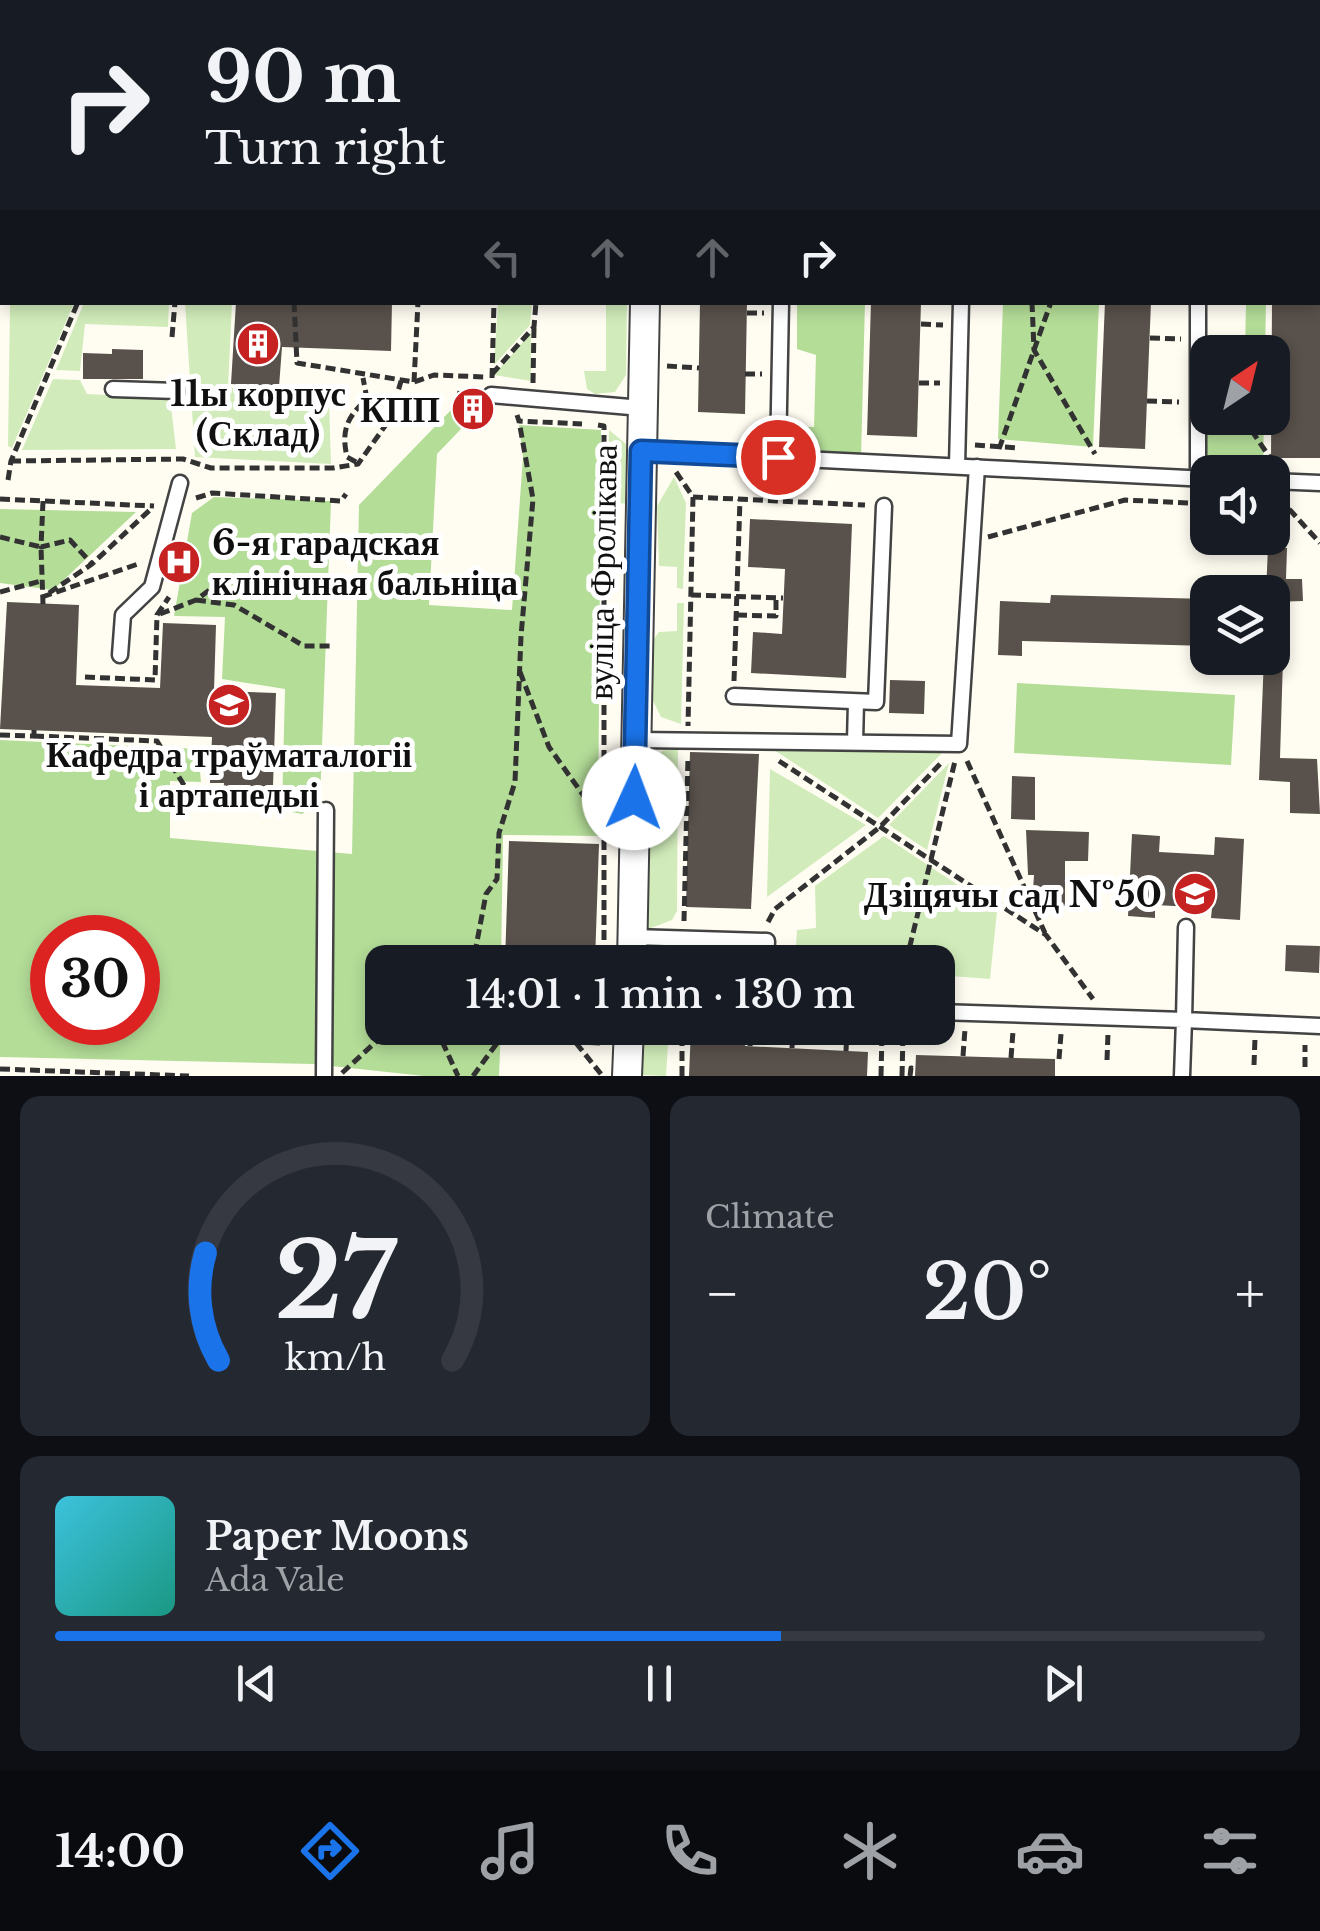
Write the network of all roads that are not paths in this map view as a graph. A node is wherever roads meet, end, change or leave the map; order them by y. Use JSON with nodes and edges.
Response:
{"nodes":[{"id":1,"x":644,"y":305,"type":"edge"},
{"id":2,"x":961,"y":305,"type":"edge"},
{"id":3,"x":1198,"y":305,"type":"edge"},
{"id":4,"x":776,"y":308,"type":"edge"},
{"id":5,"x":113,"y":390,"type":"dead end"},
{"id":6,"x":176,"y":391,"type":"dead end"},
{"id":7,"x":491,"y":394,"type":"dead end"},
{"id":8,"x":642,"y":408,"type":"junction"},
{"id":9,"x":652,"y":452,"type":"junction"},
{"id":10,"x":1197,"y":455,"type":"edge"},
{"id":11,"x":778,"y":457,"type":"junction"},
{"id":12,"x":957,"y":466,"type":"junction"},
{"id":13,"x":985,"y":467,"type":"junction"},
{"id":14,"x":1190,"y":478,"type":"edge"},
{"id":15,"x":180,"y":483,"type":"dead end"},
{"id":16,"x":1290,"y":483,"type":"edge"},
{"id":17,"x":1320,"y":483,"type":"edge"},
{"id":18,"x":884,"y":506,"type":"road end"},
{"id":19,"x":120,"y":655,"type":"dead end"},
{"id":20,"x":734,"y":696,"type":"road end"},
{"id":21,"x":856,"y":702,"type":"junction"},
{"id":22,"x":636,"y":740,"type":"junction"},
{"id":23,"x":855,"y":742,"type":"junction"},
{"id":24,"x":326,"y":810,"type":"dead end"},
{"id":25,"x":1186,"y":928,"type":"dead end"},
{"id":26,"x":632,"y":945,"type":"edge"},
{"id":27,"x":654,"y":945,"type":"edge"},
{"id":28,"x":767,"y":945,"type":"edge"},
{"id":29,"x":955,"y":1013,"type":"edge"},
{"id":30,"x":1184,"y":1020,"type":"junction"},
{"id":31,"x":1320,"y":1026,"type":"edge"},
{"id":32,"x":620,"y":1045,"type":"edge"},
{"id":33,"x":324,"y":1076,"type":"edge"},
{"id":34,"x":627,"y":1076,"type":"edge"},
{"id":35,"x":1182,"y":1076,"type":"edge"}],
"edges":[{"from":1,"to":8,"type":"street","name":"вуліца Фролікава"},
{"from":2,"to":12,"type":"lane"},
{"from":3,"to":10,"type":"lane"},
{"from":4,"to":11,"type":"lane"},
{"from":5,"to":6,"type":"lane"},
{"from":7,"to":8,"type":"lane"},
{"from":8,"to":9,"type":"street","name":"вуліца Фролікава"},
{"from":9,"to":11,"type":"lane"},
{"from":9,"to":22,"type":"street","name":"вуліца Фролікава"},
{"from":11,"to":12,"type":"lane"},
{"from":12,"to":13,"type":"lane"},
{"from":13,"to":14,"type":"lane"},
{"from":13,"to":23,"type":"lane"},
{"from":15,"to":19,"type":"lane"},
{"from":16,"to":17,"type":"lane"},
{"from":18,"to":21,"type":"lane"},
{"from":20,"to":21,"type":"lane"},
{"from":21,"to":23,"type":"lane"},
{"from":22,"to":23,"type":"lane"},
{"from":22,"to":26,"type":"street","name":"вуліца Фролікава"},
{"from":24,"to":33,"type":"lane"},
{"from":25,"to":30,"type":"lane"},
{"from":27,"to":28,"type":"lane"},
{"from":29,"to":30,"type":"lane"},
{"from":30,"to":31,"type":"lane"},
{"from":30,"to":35,"type":"lane"},
{"from":32,"to":34,"type":"street"}]}
